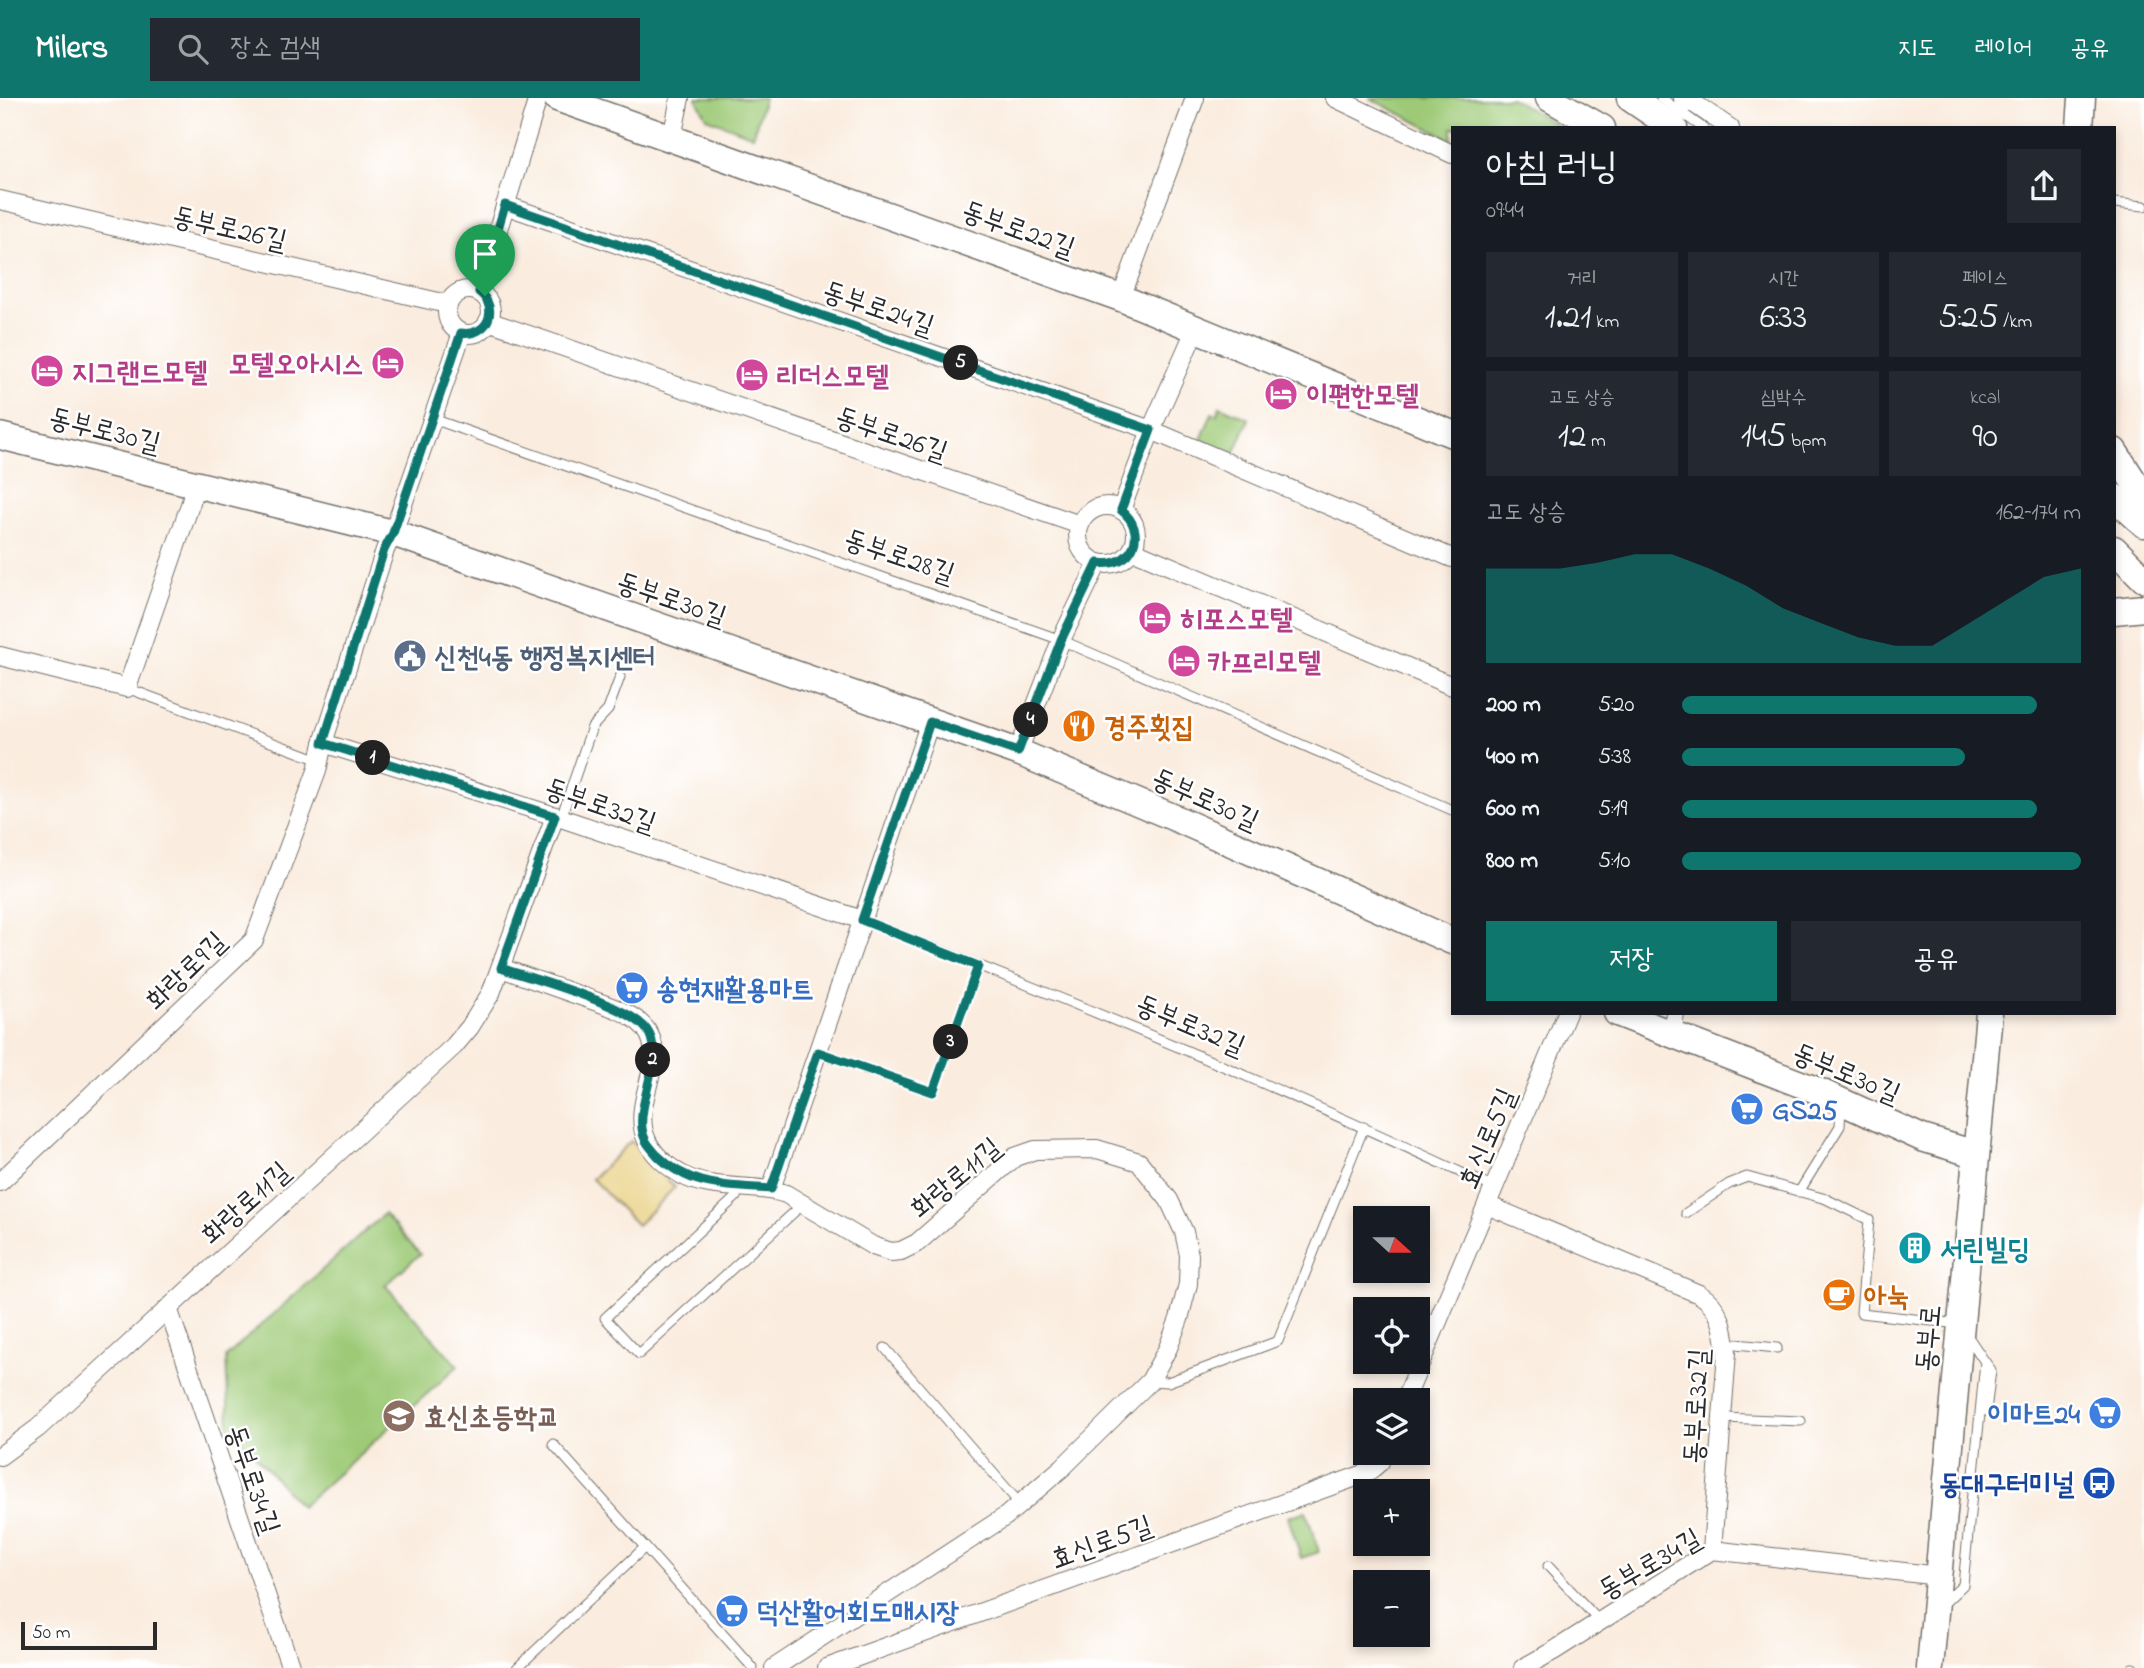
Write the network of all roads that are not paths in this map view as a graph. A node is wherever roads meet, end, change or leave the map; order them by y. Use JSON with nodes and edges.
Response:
{"nodes":[{"id":1,"x":538,"y":98,"type":"edge"},
{"id":2,"x":557,"y":98,"type":"edge"},
{"id":3,"x":680,"y":98,"type":"edge"},
{"id":4,"x":1195,"y":98,"type":"edge"},
{"id":5,"x":1335,"y":98,"type":"edge"},
{"id":6,"x":1549,"y":98,"type":"edge"},
{"id":7,"x":1630,"y":98,"type":"edge"},
{"id":8,"x":1661,"y":98,"type":"edge"},
{"id":9,"x":1687,"y":98,"type":"edge"},
{"id":10,"x":2082,"y":98,"type":"edge"},
{"id":11,"x":1598,"y":126,"type":"edge"},
{"id":12,"x":1671,"y":126,"type":"edge"},
{"id":13,"x":1700,"y":126,"type":"edge"},
{"id":14,"x":1727,"y":126,"type":"edge"},
{"id":15,"x":2080,"y":126,"type":"edge"},
{"id":16,"x":673,"y":138,"type":"junction"},
{"id":17,"x":1451,"y":154,"type":"edge"},
{"id":18,"x":0,"y":200,"type":"edge"},
{"id":19,"x":2116,"y":202,"type":"edge"},
{"id":20,"x":505,"y":205,"type":"junction"},
{"id":21,"x":2144,"y":206,"type":"edge"},
{"id":22,"x":479,"y":292,"type":"junction"},
{"id":23,"x":1121,"y":298,"type":"junction"},
{"id":24,"x":447,"y":304,"type":"junction"},
{"id":25,"x":488,"y":321,"type":"junction"},
{"id":26,"x":1196,"y":328,"type":"junction"},
{"id":27,"x":461,"y":333,"type":"junction"},
{"id":28,"x":433,"y":419,"type":"junction"},
{"id":29,"x":1151,"y":430,"type":"junction"},
{"id":30,"x":1451,"y":434,"type":"edge"},
{"id":31,"x":0,"y":436,"type":"edge"},
{"id":32,"x":2116,"y":454,"type":"edge"},
{"id":33,"x":194,"y":484,"type":"junction"},
{"id":34,"x":2144,"y":497,"type":"edge"},
{"id":35,"x":2116,"y":499,"type":"edge"},
{"id":36,"x":1121,"y":510,"type":"junction"},
{"id":37,"x":2144,"y":524,"type":"edge"},
{"id":38,"x":1080,"y":526,"type":"junction"},
{"id":39,"x":393,"y":533,"type":"junction"},
{"id":40,"x":1132,"y":550,"type":"junction"},
{"id":41,"x":2116,"y":551,"type":"edge"},
{"id":42,"x":1451,"y":558,"type":"edge"},
{"id":43,"x":1098,"y":563,"type":"junction"},
{"id":44,"x":2144,"y":579,"type":"edge"},
{"id":45,"x":2144,"y":608,"type":"edge"},
{"id":46,"x":2116,"y":611,"type":"edge"},
{"id":47,"x":1061,"y":640,"type":"junction"},
{"id":48,"x":0,"y":656,"type":"edge"},
{"id":49,"x":620,"y":677,"type":"dead end"},
{"id":50,"x":1451,"y":686,"type":"edge"},
{"id":51,"x":127,"y":688,"type":"junction"},
{"id":52,"x":930,"y":722,"type":"junction"},
{"id":53,"x":321,"y":751,"type":"junction"},
{"id":54,"x":1018,"y":752,"type":"junction"},
{"id":55,"x":1451,"y":810,"type":"edge"},
{"id":56,"x":558,"y":817,"type":"junction"},
{"id":57,"x":862,"y":920,"type":"junction"},
{"id":58,"x":1451,"y":941,"type":"edge"},
{"id":59,"x":978,"y":966,"type":"junction"},
{"id":60,"x":501,"y":968,"type":"junction"},
{"id":61,"x":1566,"y":1015,"type":"edge"},
{"id":62,"x":1626,"y":1015,"type":"edge"},
{"id":63,"x":1989,"y":1015,"type":"edge"},
{"id":64,"x":1674,"y":1025,"type":"edge"},
{"id":65,"x":818,"y":1052,"type":"junction"},
{"id":66,"x":1841,"y":1101,"type":"junction"},
{"id":67,"x":1364,"y":1127,"type":"junction"},
{"id":68,"x":1976,"y":1154,"type":"junction"},
{"id":69,"x":0,"y":1182,"type":"edge"},
{"id":70,"x":739,"y":1187,"type":"junction"},
{"id":71,"x":1494,"y":1188,"type":"junction"},
{"id":72,"x":771,"y":1189,"type":"junction"},
{"id":73,"x":1799,"y":1192,"type":"junction"},
{"id":74,"x":804,"y":1203,"type":"junction"},
{"id":75,"x":1486,"y":1205,"type":"junction"},
{"id":76,"x":1686,"y":1213,"type":"dead end"},
{"id":77,"x":168,"y":1308,"type":"junction"},
{"id":78,"x":1960,"y":1324,"type":"junction"},
{"id":79,"x":1726,"y":1343,"type":"junction"},
{"id":80,"x":885,"y":1348,"type":"dead end"},
{"id":81,"x":1777,"y":1348,"type":"dead end"},
{"id":82,"x":1150,"y":1381,"type":"junction"},
{"id":83,"x":1410,"y":1388,"type":"edge"},
{"id":84,"x":1722,"y":1418,"type":"junction"},
{"id":85,"x":1801,"y":1421,"type":"dead end"},
{"id":86,"x":553,"y":1444,"type":"dead end"},
{"id":87,"x":0,"y":1456,"type":"edge"},
{"id":88,"x":1376,"y":1465,"type":"edge"},
{"id":89,"x":1020,"y":1504,"type":"junction"},
{"id":90,"x":645,"y":1548,"type":"junction"},
{"id":91,"x":1712,"y":1550,"type":"junction"},
{"id":92,"x":1548,"y":1566,"type":"dead end"},
{"id":93,"x":1951,"y":1581,"type":"junction"},
{"id":94,"x":1600,"y":1622,"type":"junction"},
{"id":95,"x":290,"y":1668,"type":"edge"},
{"id":96,"x":517,"y":1668,"type":"edge"},
{"id":97,"x":753,"y":1668,"type":"edge"},
{"id":98,"x":774,"y":1668,"type":"edge"},
{"id":99,"x":827,"y":1668,"type":"edge"},
{"id":100,"x":1523,"y":1668,"type":"edge"},
{"id":101,"x":1930,"y":1668,"type":"edge"}],
"edges":[{"from":1,"to":20,"type":"street"},
{"from":2,"to":16,"type":"main road","name":"동부로22길"},
{"from":3,"to":16,"type":"street"},
{"from":4,"to":23,"type":"street"},
{"from":5,"to":17,"type":"street"},
{"from":6,"to":11,"type":"main road"},
{"from":7,"to":12,"type":"main road"},
{"from":8,"to":13,"type":"lane"},
{"from":9,"to":14,"type":"street"},
{"from":10,"to":15,"type":"main road"},
{"from":16,"to":23,"type":"main road","name":"동부로22길"},
{"from":18,"to":24,"type":"street","name":"동부로26길"},
{"from":19,"to":21,"type":"lane"},
{"from":20,"to":22,"type":"street"},
{"from":20,"to":29,"type":"street","name":"동부로24길"},
{"from":22,"to":24,"type":"street"},
{"from":22,"to":25,"type":"street"},
{"from":23,"to":26,"type":"main road","name":"동부로22길"},
{"from":24,"to":27,"type":"street"},
{"from":25,"to":27,"type":"street"},
{"from":25,"to":38,"type":"street","name":"동부로26길"},
{"from":26,"to":29,"type":"street"},
{"from":26,"to":30,"type":"main road","name":"동부로22길"},
{"from":27,"to":28,"type":"street"},
{"from":28,"to":39,"type":"street"},
{"from":28,"to":47,"type":"lane","name":"동부로28길"},
{"from":29,"to":36,"type":"street"},
{"from":29,"to":42,"type":"street","name":"동부로24길"},
{"from":31,"to":33,"type":"main road","name":"동부로30길"},
{"from":32,"to":34,"type":"main road"},
{"from":33,"to":39,"type":"main road","name":"동부로30길"},
{"from":33,"to":51,"type":"street"},
{"from":35,"to":37,"type":"main road"},
{"from":36,"to":38,"type":"street"},
{"from":36,"to":40,"type":"street"},
{"from":38,"to":43,"type":"street"},
{"from":39,"to":52,"type":"main road","name":"동부로30길"},
{"from":39,"to":53,"type":"street"},
{"from":40,"to":43,"type":"street"},
{"from":40,"to":50,"type":"street"},
{"from":41,"to":44,"type":"main road"},
{"from":43,"to":47,"type":"street"},
{"from":45,"to":46,"type":"main road"},
{"from":47,"to":54,"type":"street"},
{"from":47,"to":55,"type":"lane","name":"동부로28길"},
{"from":48,"to":51,"type":"street"},
{"from":49,"to":56,"type":"lane"},
{"from":51,"to":53,"type":"lane"},
{"from":52,"to":54,"type":"main road","name":"동부로30길"},
{"from":52,"to":57,"type":"street"},
{"from":53,"to":56,"type":"street","name":"동부로32길"},
{"from":53,"to":69,"type":"street","name":"화랑로9길"},
{"from":54,"to":58,"type":"main road","name":"동부로30길"},
{"from":56,"to":57,"type":"street","name":"동부로32길"},
{"from":56,"to":60,"type":"street","name":"화랑로11길"},
{"from":57,"to":59,"type":"lane","name":"동부로32길"},
{"from":57,"to":65,"type":"street"},
{"from":59,"to":65,"type":"lane"},
{"from":59,"to":67,"type":"lane","name":"동부로32길"},
{"from":60,"to":70,"type":"street","name":"화랑로11길"},
{"from":60,"to":77,"type":"street","name":"화랑로11길"},
{"from":61,"to":71,"type":"street","name":"효신로5길"},
{"from":62,"to":64,"type":"main road","name":"동부로30길"},
{"from":63,"to":68,"type":"main road","name":"동부로"},
{"from":64,"to":66,"type":"main road","name":"동부로30길"},
{"from":65,"to":72,"type":"street"},
{"from":66,"to":68,"type":"main road","name":"동부로30길"},
{"from":66,"to":73,"type":"lane"},
{"from":67,"to":71,"type":"lane","name":"동부로32길"},
{"from":67,"to":82,"type":"lane"},
{"from":68,"to":78,"type":"main road","name":"동부로"},
{"from":70,"to":72,"type":"street","name":"화랑로11길"},
{"from":70,"to":74,"type":"lane"},
{"from":71,"to":75,"type":"street","name":"효신로5길"},
{"from":72,"to":74,"type":"street","name":"화랑로11길"},
{"from":73,"to":76,"type":"lane"},
{"from":73,"to":78,"type":"lane"},
{"from":74,"to":82,"type":"street","name":"화랑로11길"},
{"from":75,"to":79,"type":"street","name":"동부로32길"},
{"from":75,"to":83,"type":"street","name":"효신로5길"},
{"from":77,"to":87,"type":"street","name":"화랑로11길"},
{"from":77,"to":95,"type":"street","name":"동부로34길"},
{"from":78,"to":93,"type":"main road","name":"동부로"},
{"from":78,"to":93,"type":"lane"},
{"from":79,"to":81,"type":"lane"},
{"from":79,"to":84,"type":"street","name":"동부로32길"},
{"from":80,"to":89,"type":"lane"},
{"from":82,"to":89,"type":"street","name":"화랑로11길"},
{"from":84,"to":85,"type":"lane"},
{"from":84,"to":91,"type":"street","name":"동부로32길"},
{"from":86,"to":90,"type":"lane"},
{"from":88,"to":99,"type":"street","name":"효신로5길"},
{"from":89,"to":98,"type":"street","name":"화랑로11길"},
{"from":90,"to":96,"type":"lane"},
{"from":90,"to":97,"type":"lane"},
{"from":91,"to":93,"type":"street","name":"동부로34길"},
{"from":91,"to":94,"type":"street","name":"동부로34길"},
{"from":92,"to":94,"type":"lane"},
{"from":93,"to":101,"type":"main road","name":"동부로"},
{"from":94,"to":100,"type":"street","name":"동부로34길"}]}
